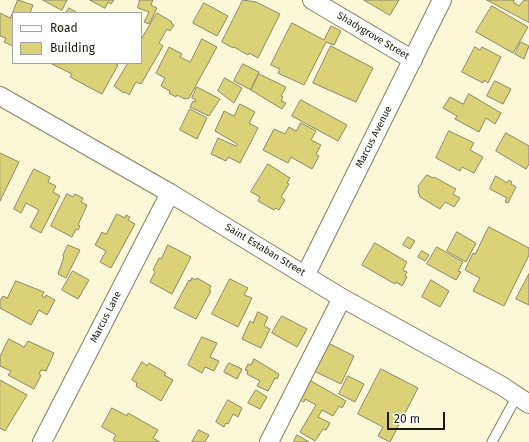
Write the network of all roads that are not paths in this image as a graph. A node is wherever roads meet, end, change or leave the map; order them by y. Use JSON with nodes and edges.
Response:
{"nodes":[{"id":1,"x":312,"y":0,"type":"edge"},
{"id":2,"x":442,"y":0,"type":"edge"},
{"id":3,"x":413,"y":60,"type":"junction"},
{"id":4,"x":0,"y":96,"type":"edge"},
{"id":5,"x":170,"y":193,"type":"junction"},
{"id":6,"x":306,"y":274,"type":"junction"},
{"id":7,"x":342,"y":298,"type":"junction"},
{"id":8,"x":523,"y":400,"type":"edge"},
{"id":9,"x":42,"y":442,"type":"edge"},
{"id":10,"x":270,"y":442,"type":"edge"},
{"id":11,"x":492,"y":442,"type":"edge"}],
"edges":[{"from":1,"to":3,"type":"street","name":"Shadygrove Street"},
{"from":2,"to":3,"type":"street","name":"Marcus Avenue"},
{"from":3,"to":6,"type":"street","name":"Marcus Avenue"},
{"from":4,"to":5,"type":"street","name":"Saint Estaban Street"},
{"from":5,"to":6,"type":"street","name":"Saint Estaban Street"},
{"from":5,"to":9,"type":"street","name":"Marcus Lane"},
{"from":6,"to":7,"type":"street","name":"Saint Estaban Street"},
{"from":7,"to":8,"type":"street","name":"Saint Estaban Street"},
{"from":7,"to":10,"type":"street"},
{"from":8,"to":11,"type":"lane"}]}
